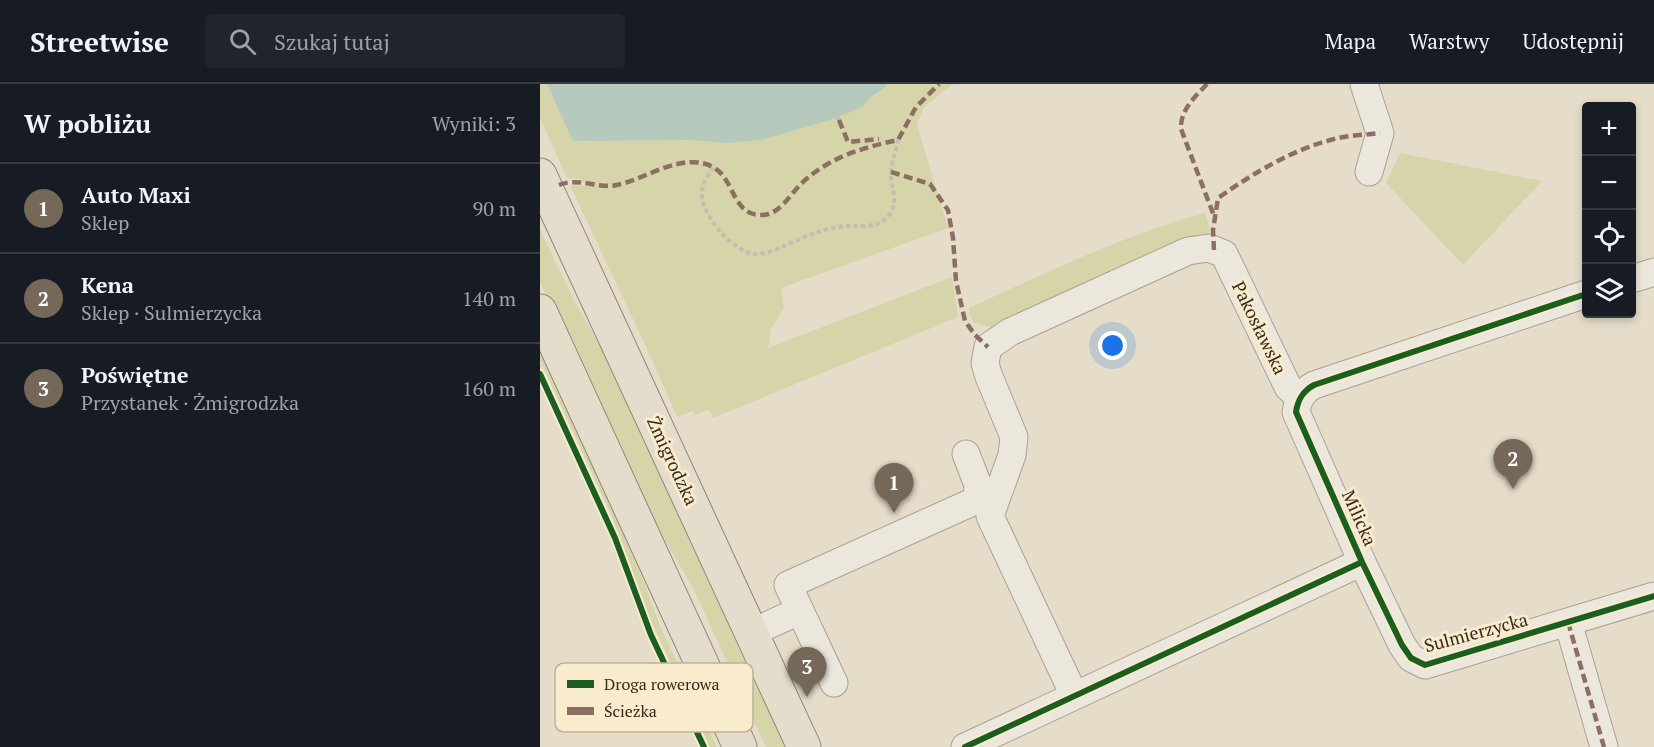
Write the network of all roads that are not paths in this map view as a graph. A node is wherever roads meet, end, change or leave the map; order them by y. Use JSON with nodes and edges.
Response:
{"nodes":[{"id":1,"x":1364,"y":84,"type":"edge"},
{"id":2,"x":1370,"y":172,"type":"dead end"},
{"id":3,"x":540,"y":175,"type":"edge"},
{"id":4,"x":1654,"y":272,"type":"edge"},
{"id":5,"x":1636,"y":278,"type":"edge"},
{"id":6,"x":1582,"y":296,"type":"edge"},
{"id":7,"x":540,"y":311,"type":"edge"},
{"id":8,"x":1300,"y":398,"type":"junction"},
{"id":9,"x":966,"y":454,"type":"dead end"},
{"id":10,"x":1362,"y":562,"type":"junction"},
{"id":11,"x":1654,"y":596,"type":"edge"},
{"id":12,"x":799,"y":611,"type":"junction"},
{"id":13,"x":1568,"y":622,"type":"junction"},
{"id":14,"x":752,"y":633,"type":"junction"},
{"id":15,"x":701,"y":663,"type":"edge"},
{"id":16,"x":834,"y":683,"type":"dead end"},
{"id":17,"x":1074,"y":695,"type":"junction"},
{"id":18,"x":733,"y":732,"type":"edge"},
{"id":19,"x":740,"y":747,"type":"edge"},
{"id":20,"x":804,"y":747,"type":"edge"},
{"id":21,"x":965,"y":747,"type":"edge"},
{"id":22,"x":1604,"y":747,"type":"edge"}],
"edges":[{"from":1,"to":2,"type":"street"},
{"from":3,"to":14,"type":"main road","name":"Żmigrodzka"},
{"from":4,"to":5,"type":"street"},
{"from":6,"to":8,"type":"street"},
{"from":7,"to":15,"type":"main road"},
{"from":8,"to":10,"type":"street","name":"Milicka"},
{"from":8,"to":17,"type":"street","name":"Pakosławska"},
{"from":9,"to":12,"type":"street"},
{"from":10,"to":13,"type":"street","name":"Sulmierzycka"},
{"from":10,"to":17,"type":"street","name":"Milicka"},
{"from":11,"to":13,"type":"street","name":"Sulmierzycka"},
{"from":12,"to":14,"type":"street"},
{"from":12,"to":16,"type":"street"},
{"from":13,"to":22,"type":"street"},
{"from":14,"to":20,"type":"main road","name":"Żmigrodzka"},
{"from":17,"to":21,"type":"street","name":"Milicka"},
{"from":18,"to":19,"type":"main road"}]}
